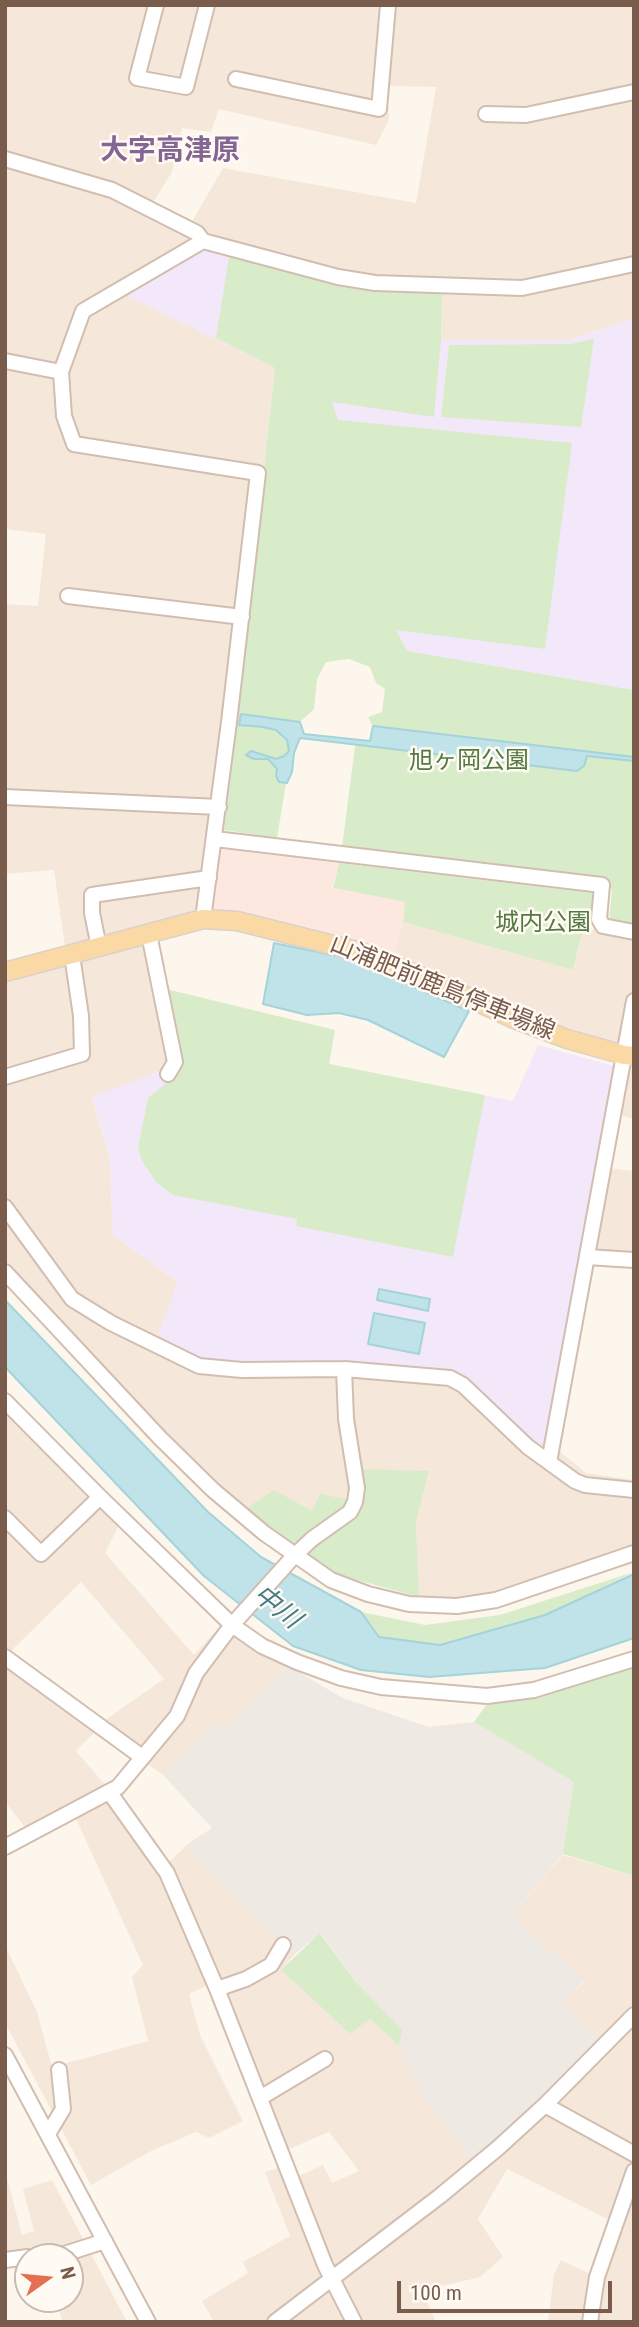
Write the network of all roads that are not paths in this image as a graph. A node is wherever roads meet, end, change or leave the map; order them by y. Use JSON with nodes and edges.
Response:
{"nodes":[{"id":1,"x":156,"y":5,"type":"edge"},
{"id":2,"x":207,"y":5,"type":"edge"},
{"id":3,"x":388,"y":5,"type":"edge"},
{"id":4,"x":236,"y":79,"type":"dead end"},
{"id":5,"x":634,"y":92,"type":"edge"},
{"id":6,"x":486,"y":114,"type":"dead end"},
{"id":7,"x":5,"y":159,"type":"edge"},
{"id":8,"x":203,"y":241,"type":"junction"},
{"id":9,"x":634,"y":264,"type":"edge"},
{"id":10,"x":5,"y":361,"type":"edge"},
{"id":11,"x":61,"y":373,"type":"junction"},
{"id":12,"x":68,"y":596,"type":"dead end"},
{"id":13,"x":242,"y":617,"type":"junction"},
{"id":14,"x":5,"y":797,"type":"edge"},
{"id":15,"x":219,"y":807,"type":"junction"},
{"id":16,"x":215,"y":839,"type":"junction"},
{"id":17,"x":209,"y":878,"type":"junction"},
{"id":18,"x":203,"y":919,"type":"junction"},
{"id":19,"x":634,"y":932,"type":"edge"},
{"id":20,"x":149,"y":934,"type":"junction"},
{"id":21,"x":99,"y":947,"type":"junction"},
{"id":22,"x":72,"y":955,"type":"junction"},
{"id":23,"x":5,"y":972,"type":"edge"},
{"id":24,"x":634,"y":1001,"type":"edge"},
{"id":25,"x":629,"y":1056,"type":"edge"},
{"id":26,"x":168,"y":1074,"type":"dead end"},
{"id":27,"x":5,"y":1077,"type":"edge"},
{"id":28,"x":5,"y":1206,"type":"edge"},
{"id":29,"x":587,"y":1257,"type":"junction"},
{"id":30,"x":634,"y":1260,"type":"edge"},
{"id":31,"x":5,"y":1272,"type":"edge"},
{"id":32,"x":344,"y":1369,"type":"junction"},
{"id":33,"x":6,"y":1404,"type":"edge"},
{"id":34,"x":549,"y":1462,"type":"junction"},
{"id":35,"x":634,"y":1490,"type":"edge"},
{"id":36,"x":100,"y":1497,"type":"junction"},
{"id":37,"x":5,"y":1518,"type":"edge"},
{"id":38,"x":634,"y":1553,"type":"edge"},
{"id":39,"x":294,"y":1556,"type":"junction"},
{"id":40,"x":232,"y":1625,"type":"junction"},
{"id":41,"x":5,"y":1657,"type":"edge"},
{"id":42,"x":634,"y":1659,"type":"edge"},
{"id":43,"x":142,"y":1757,"type":"junction"},
{"id":44,"x":110,"y":1793,"type":"junction"},
{"id":45,"x":5,"y":1847,"type":"edge"},
{"id":46,"x":283,"y":1945,"type":"dead end"},
{"id":47,"x":217,"y":1989,"type":"junction"},
{"id":48,"x":634,"y":2015,"type":"edge"},
{"id":49,"x":5,"y":2055,"type":"edge"},
{"id":50,"x":325,"y":2059,"type":"dead end"},
{"id":51,"x":59,"y":2070,"type":"dead end"},
{"id":52,"x":260,"y":2098,"type":"junction"},
{"id":53,"x":545,"y":2105,"type":"junction"},
{"id":54,"x":48,"y":2134,"type":"junction"},
{"id":55,"x":634,"y":2154,"type":"edge"},
{"id":56,"x":634,"y":2171,"type":"edge"},
{"id":57,"x":105,"y":2241,"type":"junction"},
{"id":58,"x":84,"y":2248,"type":"edge"},
{"id":59,"x":333,"y":2277,"type":"junction"},
{"id":60,"x":148,"y":2322,"type":"edge"},
{"id":61,"x":275,"y":2322,"type":"edge"},
{"id":62,"x":354,"y":2322,"type":"edge"},
{"id":63,"x":590,"y":2322,"type":"edge"}],
"edges":[{"from":1,"to":2,"type":"street"},
{"from":3,"to":4,"type":"street"},
{"from":5,"to":6,"type":"street"},
{"from":7,"to":8,"type":"street"},
{"from":8,"to":9,"type":"street"},
{"from":8,"to":11,"type":"street"},
{"from":10,"to":11,"type":"street"},
{"from":11,"to":13,"type":"street"},
{"from":12,"to":13,"type":"street"},
{"from":13,"to":15,"type":"street"},
{"from":14,"to":15,"type":"street"},
{"from":15,"to":16,"type":"street"},
{"from":16,"to":17,"type":"street"},
{"from":16,"to":19,"type":"street"},
{"from":17,"to":18,"type":"street"},
{"from":17,"to":21,"type":"street"},
{"from":18,"to":20,"type":"main road","name":"山浦肥前鹿島停車場線"},
{"from":18,"to":25,"type":"main road","name":"山浦肥前鹿島停車場線"},
{"from":20,"to":21,"type":"main road","name":"山浦肥前鹿島停車場線"},
{"from":20,"to":26,"type":"street"},
{"from":21,"to":22,"type":"main road","name":"山浦肥前鹿島停車場線"},
{"from":22,"to":23,"type":"main road","name":"山浦肥前鹿島停車場線"},
{"from":22,"to":27,"type":"street"},
{"from":24,"to":25,"type":"street"},
{"from":25,"to":29,"type":"street"},
{"from":28,"to":32,"type":"street"},
{"from":29,"to":30,"type":"street"},
{"from":29,"to":34,"type":"street"},
{"from":31,"to":39,"type":"street"},
{"from":32,"to":34,"type":"street"},
{"from":32,"to":39,"type":"street"},
{"from":33,"to":36,"type":"street"},
{"from":34,"to":35,"type":"street"},
{"from":36,"to":37,"type":"street"},
{"from":36,"to":40,"type":"street"},
{"from":38,"to":39,"type":"street"},
{"from":39,"to":40,"type":"street"},
{"from":40,"to":42,"type":"street"},
{"from":40,"to":43,"type":"street"},
{"from":41,"to":43,"type":"street"},
{"from":43,"to":44,"type":"street"},
{"from":44,"to":45,"type":"street"},
{"from":44,"to":47,"type":"street"},
{"from":46,"to":47,"type":"street"},
{"from":47,"to":52,"type":"street"},
{"from":48,"to":53,"type":"street"},
{"from":49,"to":54,"type":"street"},
{"from":50,"to":52,"type":"street"},
{"from":51,"to":54,"type":"street"},
{"from":52,"to":59,"type":"street"},
{"from":53,"to":55,"type":"street"},
{"from":53,"to":59,"type":"street"},
{"from":54,"to":57,"type":"street"},
{"from":56,"to":63,"type":"street"},
{"from":57,"to":58,"type":"street"},
{"from":57,"to":60,"type":"street"},
{"from":59,"to":61,"type":"street"},
{"from":59,"to":62,"type":"street"}]}
